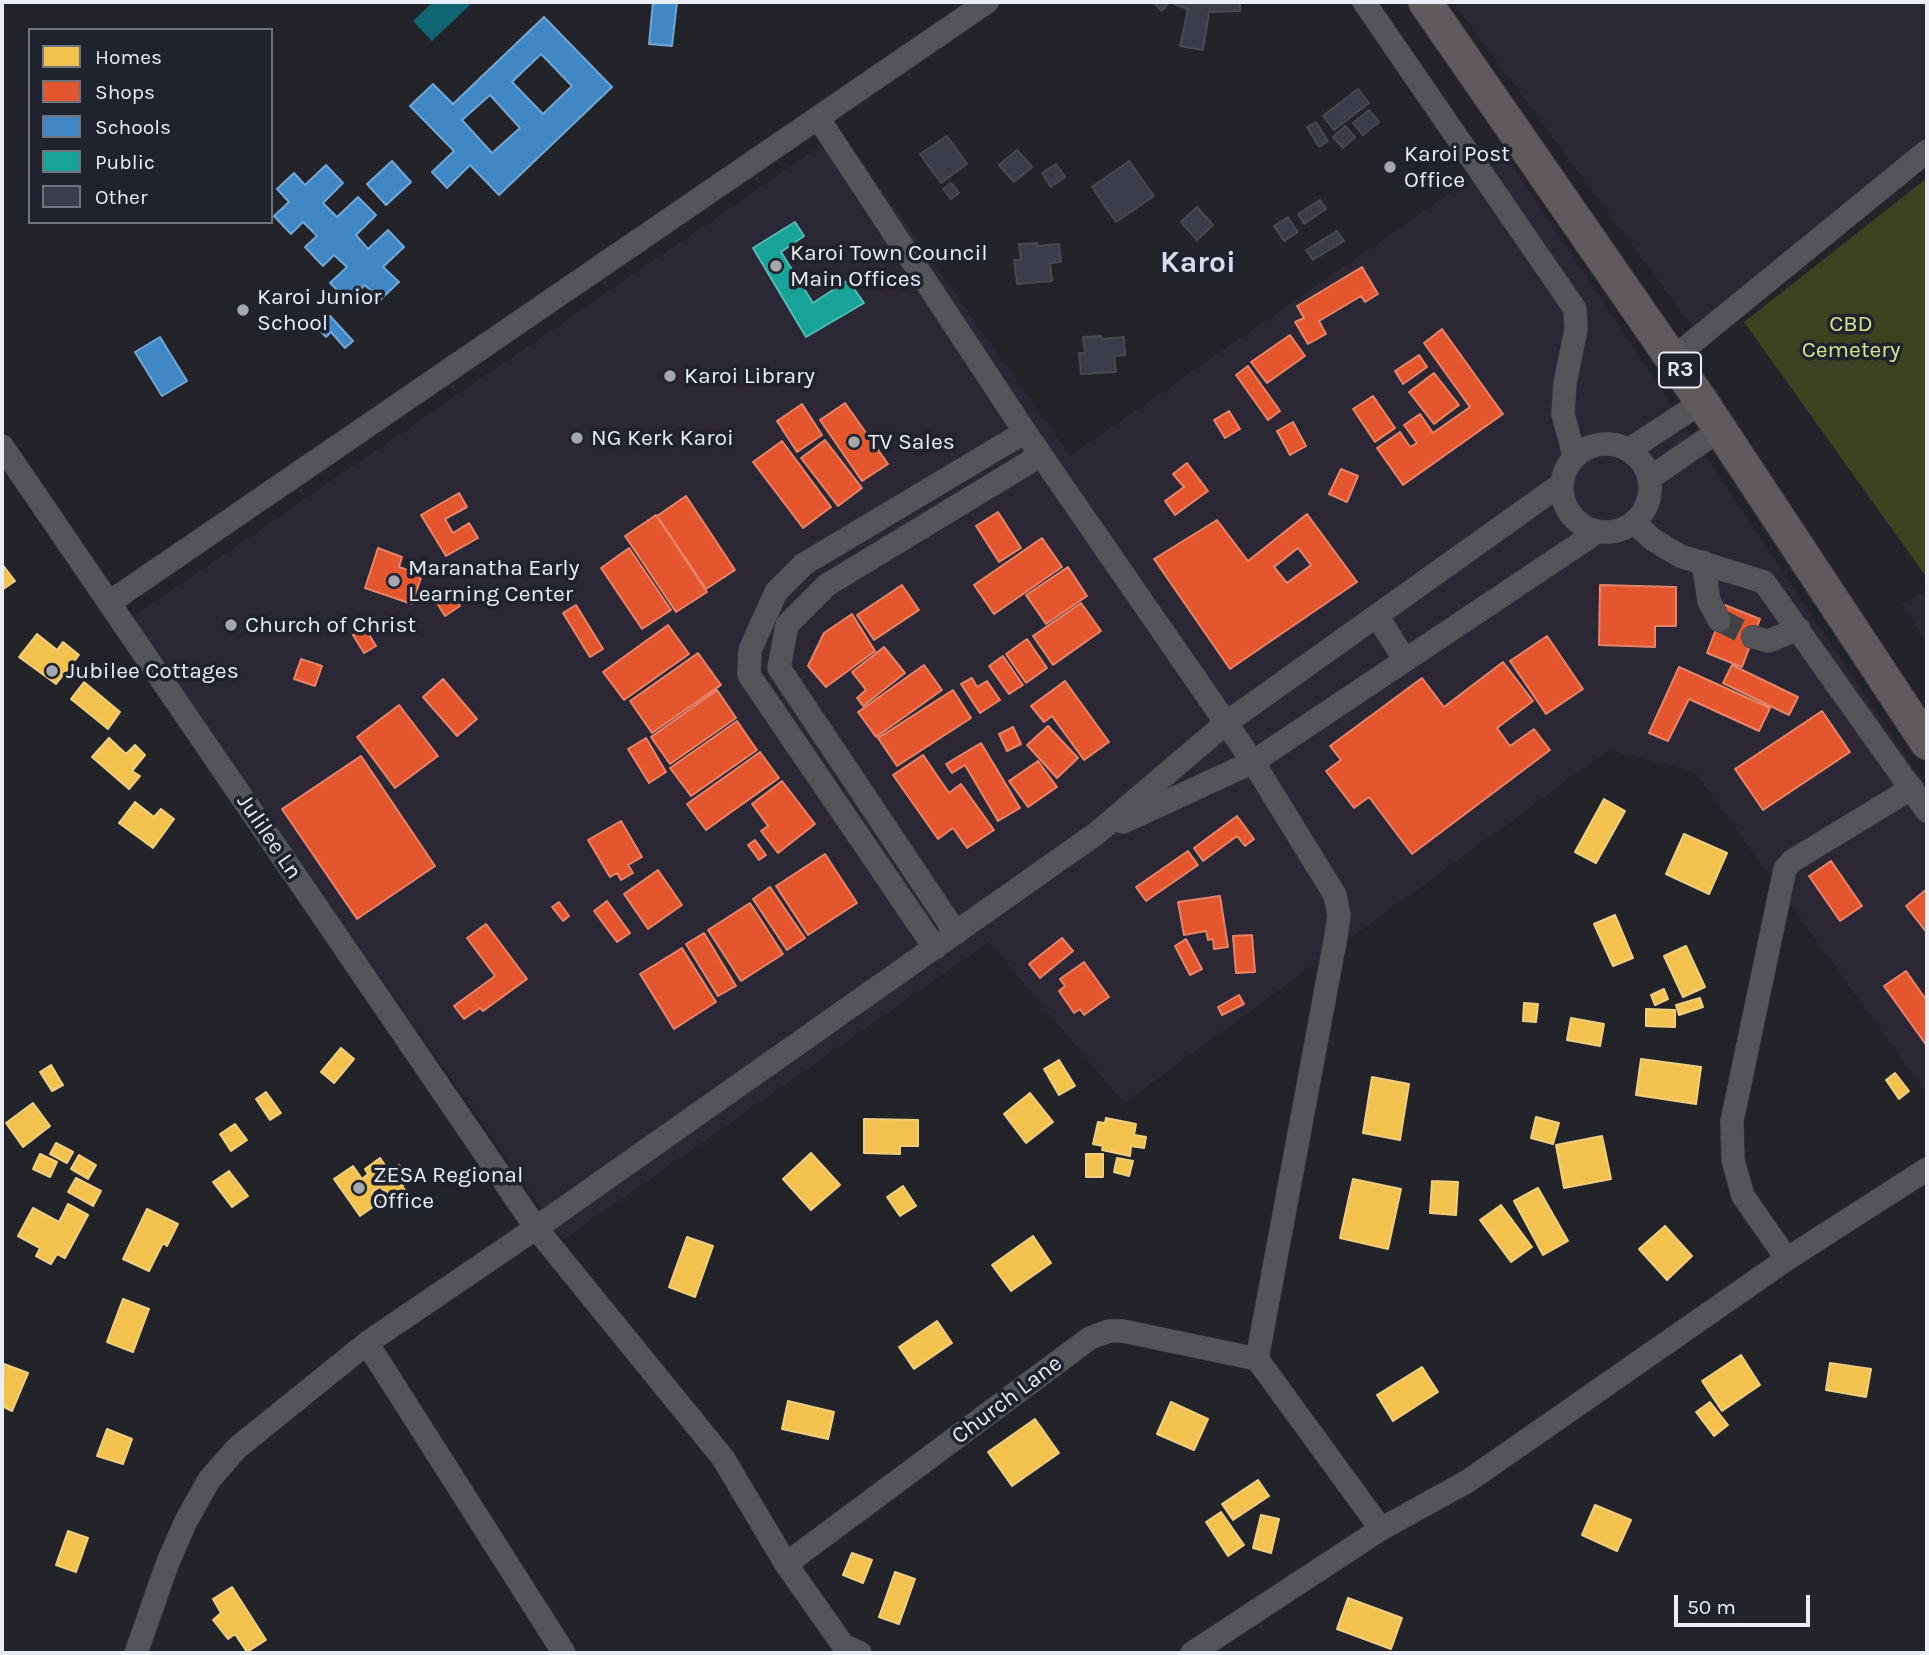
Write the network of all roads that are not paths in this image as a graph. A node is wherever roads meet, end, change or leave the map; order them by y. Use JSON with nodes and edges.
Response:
{"nodes":[{"id":1,"x":987,"y":2,"type":"edge"},
{"id":2,"x":1364,"y":2,"type":"edge"},
{"id":3,"x":1425,"y":2,"type":"edge"},
{"id":4,"x":818,"y":118,"type":"junction"},
{"id":5,"x":1927,"y":151,"type":"edge"},
{"id":6,"x":1671,"y":359,"type":"junction"},
{"id":7,"x":1702,"y":402,"type":"junction"},
{"id":8,"x":1721,"y":429,"type":"junction"},
{"id":9,"x":1024,"y":432,"type":"junction"},
{"id":10,"x":2,"y":446,"type":"edge"},
{"id":11,"x":1630,"y":449,"type":"junction"},
{"id":12,"x":1041,"y":455,"type":"junction"},
{"id":13,"x":1574,"y":455,"type":"junction"},
{"id":14,"x":1650,"y":478,"type":"junction"},
{"id":15,"x":1560,"y":485,"type":"junction"},
{"id":16,"x":877,"y":520,"type":"junction"},
{"id":17,"x":1634,"y":522,"type":"junction"},
{"id":18,"x":1597,"y":532,"type":"junction"},
{"id":19,"x":892,"y":546,"type":"junction"},
{"id":20,"x":1703,"y":562,"type":"junction"},
{"id":21,"x":110,"y":602,"type":"junction"},
{"id":22,"x":1377,"y":616,"type":"junction"},
{"id":23,"x":1719,"y":620,"type":"tunnel mouth"},
{"id":24,"x":1798,"y":629,"type":"junction"},
{"id":25,"x":1753,"y":637,"type":"tunnel mouth"},
{"id":26,"x":1405,"y":660,"type":"junction"},
{"id":27,"x":813,"y":720,"type":"junction"},
{"id":28,"x":1226,"y":723,"type":"junction"},
{"id":29,"x":790,"y":736,"type":"junction"},
{"id":30,"x":1927,"y":743,"type":"edge"},
{"id":31,"x":1253,"y":761,"type":"junction"},
{"id":32,"x":1912,"y":788,"type":"junction"},
{"id":33,"x":1927,"y":811,"type":"edge"},
{"id":34,"x":1097,"y":833,"type":"junction"},
{"id":35,"x":956,"y":933,"type":"junction"},
{"id":36,"x":934,"y":948,"type":"junction"},
{"id":37,"x":1927,"y":1169,"type":"edge"},
{"id":38,"x":536,"y":1228,"type":"junction"},
{"id":39,"x":1787,"y":1259,"type":"junction"},
{"id":40,"x":367,"y":1343,"type":"junction"},
{"id":41,"x":1257,"y":1359,"type":"junction"},
{"id":42,"x":1381,"y":1529,"type":"junction"},
{"id":43,"x":786,"y":1564,"type":"junction"},
{"id":44,"x":136,"y":1653,"type":"edge"},
{"id":45,"x":564,"y":1653,"type":"edge"},
{"id":46,"x":860,"y":1653,"type":"edge"},
{"id":47,"x":1192,"y":1653,"type":"edge"}],
"edges":[{"from":1,"to":4,"type":"street"},
{"from":2,"to":13,"type":"street"},
{"from":3,"to":6,"type":"highway","number":"R3"},
{"from":4,"to":9,"type":"street"},
{"from":4,"to":21,"type":"street"},
{"from":5,"to":6,"type":"street"},
{"from":6,"to":7,"type":"highway","number":"R3"},
{"from":7,"to":8,"type":"highway","number":"R3"},
{"from":7,"to":11,"type":"street"},
{"from":8,"to":14,"type":"street"},
{"from":8,"to":30,"type":"highway","number":"R3"},
{"from":9,"to":12,"type":"street"},
{"from":9,"to":16,"type":"street"},
{"from":10,"to":21,"type":"street","name":"Julilee Ln"},
{"from":11,"to":13,"type":"street"},
{"from":11,"to":14,"type":"street"},
{"from":12,"to":19,"type":"street"},
{"from":12,"to":28,"type":"street"},
{"from":13,"to":15,"type":"street"},
{"from":14,"to":17,"type":"street"},
{"from":15,"to":18,"type":"street"},
{"from":15,"to":22,"type":"street"},
{"from":16,"to":19,"type":"street"},
{"from":16,"to":29,"type":"street"},
{"from":17,"to":18,"type":"street"},
{"from":17,"to":20,"type":"street"},
{"from":18,"to":26,"type":"street"},
{"from":19,"to":27,"type":"street"},
{"from":20,"to":23,"type":"street"},
{"from":20,"to":24,"type":"street"},
{"from":21,"to":38,"type":"street","name":"Julilee Ln"},
{"from":22,"to":26,"type":"street"},
{"from":22,"to":28,"type":"street"},
{"from":24,"to":25,"type":"street"},
{"from":24,"to":32,"type":"street"},
{"from":26,"to":31,"type":"street"},
{"from":27,"to":29,"type":"street"},
{"from":27,"to":35,"type":"street"},
{"from":28,"to":31,"type":"street"},
{"from":28,"to":34,"type":"street"},
{"from":29,"to":36,"type":"street"},
{"from":31,"to":34,"type":"street"},
{"from":31,"to":41,"type":"street"},
{"from":32,"to":33,"type":"street"},
{"from":32,"to":39,"type":"street"},
{"from":34,"to":35,"type":"street"},
{"from":35,"to":36,"type":"street"},
{"from":36,"to":38,"type":"street"},
{"from":37,"to":39,"type":"street"},
{"from":38,"to":40,"type":"street"},
{"from":38,"to":43,"type":"street","name":"Julilee Ln"},
{"from":39,"to":42,"type":"street"},
{"from":40,"to":44,"type":"street"},
{"from":40,"to":45,"type":"street"},
{"from":41,"to":42,"type":"street"},
{"from":41,"to":43,"type":"street","name":"Church Lane"},
{"from":42,"to":47,"type":"street"},
{"from":43,"to":46,"type":"street","name":"Julilee Ln"}]}
